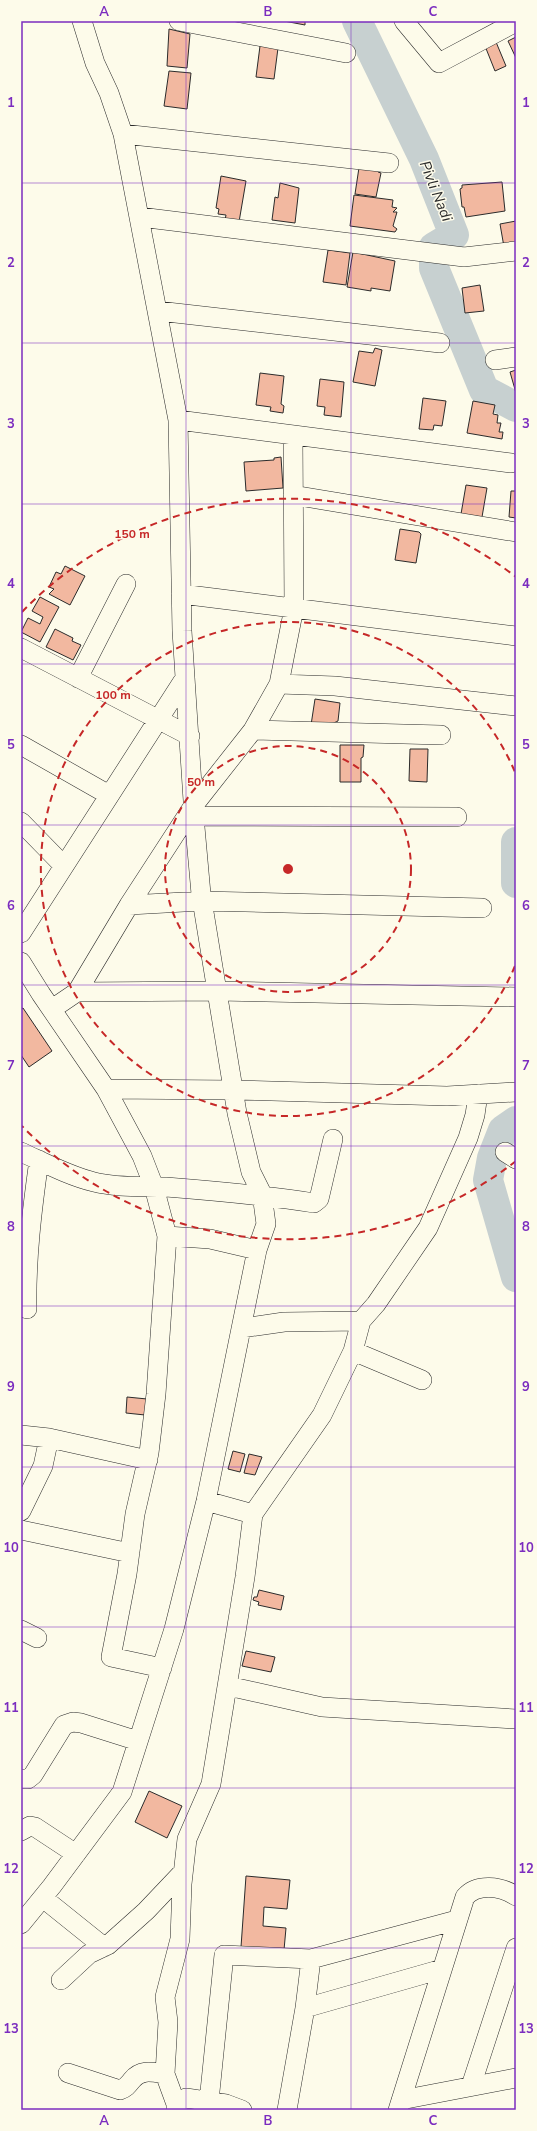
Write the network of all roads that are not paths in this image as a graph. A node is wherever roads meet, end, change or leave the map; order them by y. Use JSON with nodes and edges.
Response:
{"nodes":[{"id":1,"x":82,"y":21,"type":"edge"},
{"id":2,"x":179,"y":21,"type":"edge"},
{"id":3,"x":404,"y":21,"type":"edge"},
{"id":4,"x":516,"y":22,"type":"edge"},
{"id":5,"x":346,"y":53,"type":"dead end"},
{"id":6,"x":123,"y":134,"type":"junction"},
{"id":7,"x":389,"y":163,"type":"dead end"},
{"id":8,"x":140,"y":217,"type":"junction"},
{"id":9,"x":516,"y":251,"type":"edge"},
{"id":10,"x":158,"y":310,"type":"junction"},
{"id":11,"x":440,"y":343,"type":"dead end"},
{"id":12,"x":516,"y":356,"type":"edge"},
{"id":13,"x":495,"y":360,"type":"dead end"},
{"id":14,"x":178,"y":420,"type":"junction"},
{"id":15,"x":293,"y":435,"type":"junction"},
{"id":16,"x":511,"y":463,"type":"dead end"},
{"id":17,"x":293,"y":495,"type":"junction"},
{"id":18,"x":516,"y":532,"type":"edge"},
{"id":19,"x":126,"y":584,"type":"dead end"},
{"id":20,"x":181,"y":594,"type":"junction"},
{"id":21,"x":294,"y":608,"type":"junction"},
{"id":22,"x":516,"y":636,"type":"edge"},
{"id":23,"x":21,"y":648,"type":"edge"},
{"id":24,"x":78,"y":678,"type":"junction"},
{"id":25,"x":185,"y":678,"type":"junction"},
{"id":26,"x":279,"y":684,"type":"junction"},
{"id":27,"x":516,"y":706,"type":"edge"},
{"id":28,"x":158,"y":721,"type":"junction"},
{"id":29,"x":253,"y":730,"type":"junction"},
{"id":30,"x":440,"y":735,"type":"dead end"},
{"id":31,"x":190,"y":736,"type":"junction"},
{"id":32,"x":21,"y":745,"type":"edge"},
{"id":33,"x":109,"y":795,"type":"junction"},
{"id":34,"x":194,"y":810,"type":"junction"},
{"id":35,"x":457,"y":816,"type":"dead end"},
{"id":36,"x":21,"y":822,"type":"edge"},
{"id":37,"x":63,"y":865,"type":"junction"},
{"id":38,"x":202,"y":901,"type":"junction"},
{"id":39,"x":130,"y":905,"type":"junction"},
{"id":40,"x":482,"y":908,"type":"dead end"},
{"id":41,"x":21,"y":933,"type":"edge"},
{"id":42,"x":21,"y":962,"type":"edge"},
{"id":43,"x":218,"y":991,"type":"junction"},
{"id":44,"x":77,"y":992,"type":"junction"},
{"id":45,"x":516,"y":996,"type":"edge"},
{"id":46,"x":52,"y":1010,"type":"junction"},
{"id":47,"x":106,"y":1088,"type":"junction"},
{"id":48,"x":234,"y":1090,"type":"junction"},
{"id":49,"x":516,"y":1092,"type":"edge"},
{"id":50,"x":478,"y":1094,"type":"junction"},
{"id":51,"x":333,"y":1139,"type":"dead end"},
{"id":52,"x":21,"y":1152,"type":"edge"},
{"id":53,"x":39,"y":1160,"type":"junction"},
{"id":54,"x":154,"y":1187,"type":"junction"},
{"id":55,"x":262,"y":1194,"type":"junction"},
{"id":56,"x":167,"y":1236,"type":"junction"},
{"id":57,"x":257,"y":1250,"type":"junction"},
{"id":58,"x":27,"y":1309,"type":"dead end"},
{"id":59,"x":361,"y":1321,"type":"junction"},
{"id":60,"x":242,"y":1328,"type":"junction"},
{"id":61,"x":353,"y":1351,"type":"junction"},
{"id":62,"x":422,"y":1380,"type":"dead end"},
{"id":63,"x":21,"y":1435,"type":"edge"},
{"id":64,"x":49,"y":1438,"type":"junction"},
{"id":65,"x":148,"y":1460,"type":"junction"},
{"id":66,"x":206,"y":1501,"type":"junction"},
{"id":67,"x":21,"y":1511,"type":"edge"},
{"id":68,"x":253,"y":1514,"type":"junction"},
{"id":69,"x":21,"y":1530,"type":"edge"},
{"id":70,"x":130,"y":1553,"type":"junction"},
{"id":71,"x":162,"y":1668,"type":"junction"},
{"id":72,"x":228,"y":1686,"type":"junction"},
{"id":73,"x":516,"y":1719,"type":"edge"},
{"id":74,"x":138,"y":1741,"type":"junction"},
{"id":75,"x":21,"y":1779,"type":"edge"},
{"id":76,"x":21,"y":1831,"type":"edge"},
{"id":77,"x":76,"y":1854,"type":"junction"},
{"id":78,"x":183,"y":1872,"type":"junction"},
{"id":79,"x":516,"y":1896,"type":"edge"},
{"id":80,"x":43,"y":1898,"type":"junction"},
{"id":81,"x":457,"y":1920,"type":"junction"},
{"id":82,"x":21,"y":1924,"type":"edge"},
{"id":83,"x":104,"y":1947,"type":"junction"},
{"id":84,"x":515,"y":1954,"type":"edge"},
{"id":85,"x":311,"y":1959,"type":"junction"},
{"id":86,"x":442,"y":1969,"type":"junction"},
{"id":87,"x":60,"y":1980,"type":"dead end"},
{"id":88,"x":305,"y":2008,"type":"junction"},
{"id":89,"x":68,"y":2073,"type":"dead end"},
{"id":90,"x":165,"y":2074,"type":"junction"},
{"id":91,"x":516,"y":2078,"type":"edge"},
{"id":92,"x":471,"y":2086,"type":"junction"},
{"id":93,"x":209,"y":2102,"type":"junction"},
{"id":94,"x":399,"y":2105,"type":"edge"},
{"id":95,"x":176,"y":2107,"type":"edge"},
{"id":96,"x":242,"y":2110,"type":"edge"},
{"id":97,"x":287,"y":2110,"type":"edge"}],
"edges":[{"from":1,"to":6,"type":"street"},
{"from":2,"to":5,"type":"street"},
{"from":3,"to":4,"type":"street"},
{"from":6,"to":7,"type":"street"},
{"from":6,"to":8,"type":"street"},
{"from":8,"to":9,"type":"street"},
{"from":8,"to":10,"type":"street"},
{"from":10,"to":11,"type":"street"},
{"from":10,"to":14,"type":"street"},
{"from":12,"to":13,"type":"street"},
{"from":14,"to":15,"type":"street"},
{"from":14,"to":20,"type":"street"},
{"from":15,"to":16,"type":"street"},
{"from":15,"to":17,"type":"street"},
{"from":17,"to":18,"type":"street"},
{"from":17,"to":21,"type":"street"},
{"from":19,"to":24,"type":"street"},
{"from":20,"to":21,"type":"street"},
{"from":20,"to":25,"type":"street"},
{"from":21,"to":22,"type":"street"},
{"from":21,"to":26,"type":"street"},
{"from":23,"to":24,"type":"street"},
{"from":24,"to":28,"type":"street"},
{"from":25,"to":28,"type":"street"},
{"from":25,"to":31,"type":"street"},
{"from":26,"to":27,"type":"street"},
{"from":26,"to":29,"type":"street"},
{"from":28,"to":31,"type":"street"},
{"from":28,"to":33,"type":"street"},
{"from":29,"to":30,"type":"street"},
{"from":29,"to":34,"type":"street"},
{"from":31,"to":34,"type":"street"},
{"from":32,"to":33,"type":"street"},
{"from":33,"to":37,"type":"street"},
{"from":34,"to":35,"type":"street"},
{"from":34,"to":38,"type":"street"},
{"from":34,"to":39,"type":"street"},
{"from":36,"to":37,"type":"street"},
{"from":37,"to":41,"type":"street"},
{"from":38,"to":39,"type":"street"},
{"from":38,"to":40,"type":"street"},
{"from":38,"to":43,"type":"street"},
{"from":39,"to":44,"type":"street"},
{"from":42,"to":46,"type":"street"},
{"from":43,"to":44,"type":"street"},
{"from":43,"to":45,"type":"street"},
{"from":43,"to":48,"type":"street"},
{"from":44,"to":46,"type":"street"},
{"from":46,"to":47,"type":"street"},
{"from":47,"to":48,"type":"street"},
{"from":47,"to":54,"type":"street"},
{"from":48,"to":50,"type":"street"},
{"from":48,"to":55,"type":"street"},
{"from":49,"to":50,"type":"street"},
{"from":50,"to":59,"type":"street"},
{"from":51,"to":55,"type":"street"},
{"from":52,"to":53,"type":"street"},
{"from":53,"to":54,"type":"street"},
{"from":53,"to":58,"type":"street"},
{"from":54,"to":55,"type":"street"},
{"from":54,"to":56,"type":"street"},
{"from":55,"to":57,"type":"street"},
{"from":56,"to":57,"type":"street"},
{"from":56,"to":65,"type":"street"},
{"from":57,"to":60,"type":"street"},
{"from":59,"to":60,"type":"street"},
{"from":59,"to":61,"type":"street"},
{"from":60,"to":66,"type":"street"},
{"from":61,"to":62,"type":"street"},
{"from":61,"to":68,"type":"street"},
{"from":63,"to":64,"type":"street"},
{"from":64,"to":65,"type":"street"},
{"from":64,"to":67,"type":"street"},
{"from":65,"to":70,"type":"street"},
{"from":66,"to":68,"type":"street"},
{"from":66,"to":71,"type":"street"},
{"from":68,"to":72,"type":"street"},
{"from":69,"to":70,"type":"street"},
{"from":70,"to":71,"type":"street"},
{"from":71,"to":74,"type":"street"},
{"from":72,"to":73,"type":"street"},
{"from":72,"to":78,"type":"street"},
{"from":74,"to":75,"type":"street"},
{"from":74,"to":77,"type":"street"},
{"from":76,"to":77,"type":"street"},
{"from":77,"to":80,"type":"street"},
{"from":78,"to":83,"type":"street"},
{"from":78,"to":90,"type":"street"},
{"from":79,"to":81,"type":"street"},
{"from":80,"to":82,"type":"street"},
{"from":80,"to":83,"type":"street"},
{"from":81,"to":85,"type":"street"},
{"from":81,"to":86,"type":"street"},
{"from":83,"to":87,"type":"street"},
{"from":84,"to":92,"type":"street"},
{"from":85,"to":88,"type":"street"},
{"from":85,"to":93,"type":"street"},
{"from":86,"to":88,"type":"street"},
{"from":86,"to":94,"type":"street"},
{"from":88,"to":97,"type":"street"},
{"from":89,"to":90,"type":"street"},
{"from":90,"to":95,"type":"street"},
{"from":91,"to":92,"type":"street"},
{"from":92,"to":94,"type":"street"},
{"from":93,"to":95,"type":"street"},
{"from":93,"to":96,"type":"street"}]}
